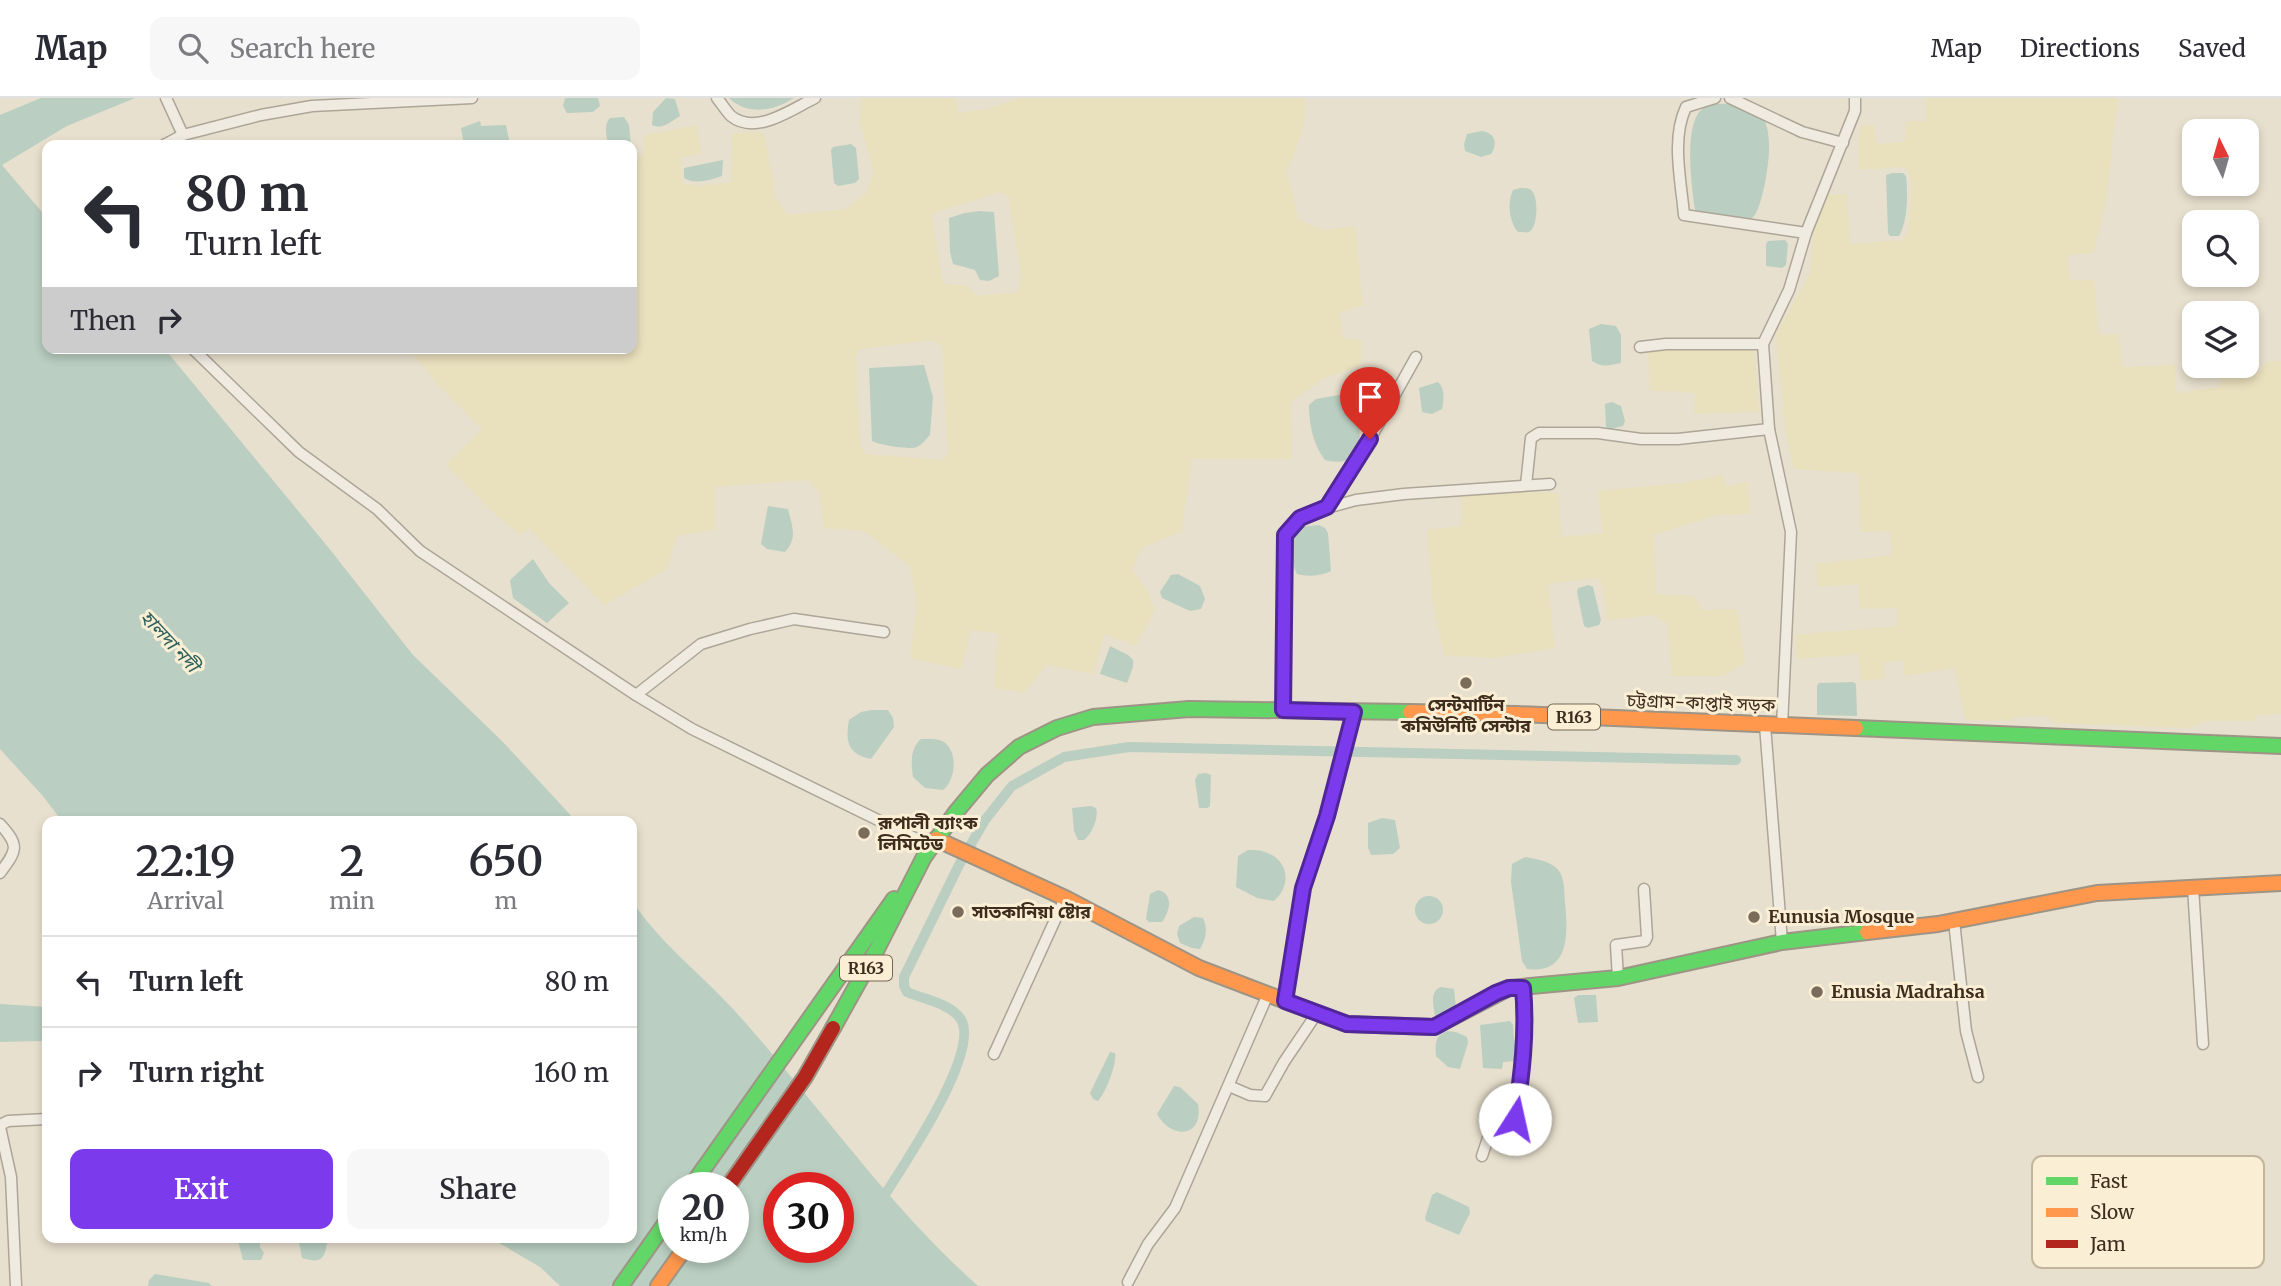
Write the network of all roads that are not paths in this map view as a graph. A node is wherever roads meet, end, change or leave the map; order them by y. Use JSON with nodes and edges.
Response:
{"nodes":[{"id":1,"x":166,"y":98,"type":"edge"},
{"id":2,"x":472,"y":98,"type":"edge"},
{"id":3,"x":717,"y":98,"type":"edge"},
{"id":4,"x":815,"y":98,"type":"edge"},
{"id":5,"x":1716,"y":98,"type":"edge"},
{"id":6,"x":1730,"y":98,"type":"edge"},
{"id":7,"x":1856,"y":98,"type":"edge"},
{"id":8,"x":183,"y":135,"type":"junction"},
{"id":9,"x":174,"y":140,"type":"edge"},
{"id":10,"x":1843,"y":143,"type":"junction"},
{"id":11,"x":1806,"y":233,"type":"junction"},
{"id":12,"x":1763,"y":344,"type":"junction"},
{"id":13,"x":1640,"y":347,"type":"dead end"},
{"id":14,"x":198,"y":354,"type":"edge"},
{"id":15,"x":1416,"y":357,"type":"dead end"},
{"id":16,"x":1769,"y":429,"type":"junction"},
{"id":17,"x":1550,"y":484,"type":"dead end"},
{"id":18,"x":1526,"y":485,"type":"junction"},
{"id":19,"x":1327,"y":507,"type":"junction"},
{"id":20,"x":884,"y":632,"type":"dead end"},
{"id":21,"x":636,"y":695,"type":"junction"},
{"id":22,"x":1283,"y":710,"type":"junction"},
{"id":23,"x":1354,"y":712,"type":"junction"},
{"id":24,"x":1765,"y":725,"type":"junction"},
{"id":25,"x":1783,"y":726,"type":"junction"},
{"id":26,"x":2281,"y":746,"type":"edge"},
{"id":27,"x":0,"y":824,"type":"edge"},
{"id":28,"x":930,"y":848,"type":"junction"},
{"id":29,"x":0,"y":873,"type":"edge"},
{"id":30,"x":2281,"y":883,"type":"edge"},
{"id":31,"x":2193,"y":887,"type":"junction"},
{"id":32,"x":1644,"y":889,"type":"dead end"},
{"id":33,"x":1065,"y":898,"type":"junction"},
{"id":34,"x":1954,"y":921,"type":"junction"},
{"id":35,"x":1782,"y":942,"type":"junction"},
{"id":36,"x":1618,"y":978,"type":"junction"},
{"id":37,"x":1523,"y":988,"type":"junction"},
{"id":38,"x":1268,"y":994,"type":"junction"},
{"id":39,"x":1285,"y":1001,"type":"junction"},
{"id":40,"x":1317,"y":1013,"type":"junction"},
{"id":41,"x":2203,"y":1044,"type":"dead end"},
{"id":42,"x":994,"y":1054,"type":"dead end"},
{"id":43,"x":1978,"y":1077,"type":"dead end"},
{"id":44,"x":1228,"y":1086,"type":"junction"},
{"id":45,"x":42,"y":1119,"type":"edge"},
{"id":46,"x":0,"y":1126,"type":"edge"},
{"id":47,"x":1482,"y":1156,"type":"dead end"},
{"id":48,"x":701,"y":1172,"type":"edge"},
{"id":49,"x":738,"y":1172,"type":"edge"},
{"id":50,"x":658,"y":1234,"type":"edge"},
{"id":51,"x":674,"y":1263,"type":"edge"},
{"id":52,"x":1128,"y":1282,"type":"dead end"},
{"id":53,"x":16,"y":1286,"type":"edge"},
{"id":54,"x":621,"y":1286,"type":"edge"},
{"id":55,"x":658,"y":1286,"type":"edge"}],
"edges":[{"from":1,"to":8,"type":"street"},
{"from":2,"to":8,"type":"street"},
{"from":3,"to":4,"type":"street"},
{"from":5,"to":11,"type":"street"},
{"from":6,"to":10,"type":"street"},
{"from":7,"to":10,"type":"street"},
{"from":8,"to":9,"type":"street"},
{"from":10,"to":11,"type":"street"},
{"from":11,"to":12,"type":"street"},
{"from":12,"to":13,"type":"street"},
{"from":12,"to":16,"type":"street"},
{"from":14,"to":21,"type":"street"},
{"from":15,"to":19,"type":"street"},
{"from":16,"to":18,"type":"street"},
{"from":16,"to":25,"type":"street"},
{"from":17,"to":18,"type":"street"},
{"from":18,"to":19,"type":"street"},
{"from":19,"to":22,"type":"street"},
{"from":20,"to":21,"type":"street"},
{"from":21,"to":28,"type":"street"},
{"from":22,"to":23,"type":"main road","name":"চট্টগ্রাম-কাপ্তাই সড়ক","number":"R163"},
{"from":22,"to":28,"type":"main road","name":"চট্টগ্রাম-কাপ্তাই সড়ক","number":"R163"},
{"from":23,"to":24,"type":"main road","name":"চট্টগ্রাম-কাপ্তাই সড়ক","number":"R163"},
{"from":23,"to":39,"type":"street"},
{"from":24,"to":25,"type":"main road","name":"চট্টগ্রাম-কাপ্তাই সড়ক","number":"R163"},
{"from":24,"to":35,"type":"street"},
{"from":25,"to":26,"type":"main road","name":"চট্টগ্রাম-কাপ্তাই সড়ক","number":"R163"},
{"from":27,"to":29,"type":"street"},
{"from":28,"to":33,"type":"main road"},
{"from":28,"to":48,"type":"main road","number":"R163"},
{"from":28,"to":49,"type":"main road","number":"R163"},
{"from":30,"to":31,"type":"main road"},
{"from":31,"to":34,"type":"main road"},
{"from":31,"to":41,"type":"street"},
{"from":32,"to":36,"type":"street"},
{"from":33,"to":38,"type":"main road"},
{"from":33,"to":42,"type":"street"},
{"from":34,"to":35,"type":"main road"},
{"from":34,"to":43,"type":"street"},
{"from":35,"to":36,"type":"main road"},
{"from":36,"to":37,"type":"main road"},
{"from":37,"to":40,"type":"main road"},
{"from":37,"to":47,"type":"street"},
{"from":38,"to":39,"type":"main road"},
{"from":38,"to":44,"type":"street"},
{"from":39,"to":40,"type":"main road"},
{"from":40,"to":44,"type":"street"},
{"from":44,"to":52,"type":"street"},
{"from":45,"to":46,"type":"street"},
{"from":46,"to":53,"type":"street"},
{"from":50,"to":54,"type":"main road"},
{"from":51,"to":55,"type":"main road"}]}
